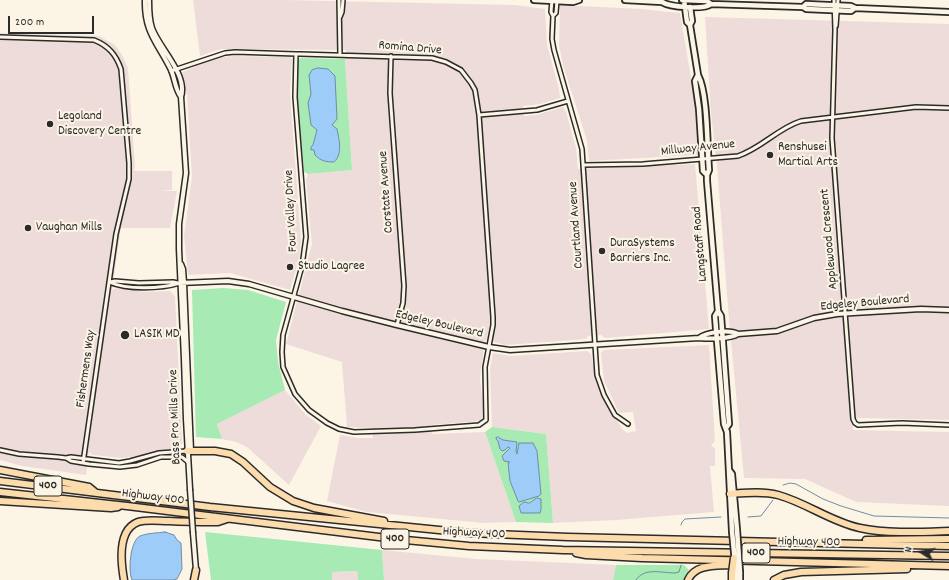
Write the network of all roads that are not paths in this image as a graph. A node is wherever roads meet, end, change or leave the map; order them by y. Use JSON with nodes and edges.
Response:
{"nodes":[{"id":1,"x":145,"y":0,"type":"edge"},
{"id":2,"x":149,"y":0,"type":"edge"},
{"id":3,"x":338,"y":0,"type":"edge"},
{"id":4,"x":343,"y":0,"type":"edge"},
{"id":5,"x":534,"y":0,"type":"edge"},
{"id":6,"x":555,"y":0,"type":"edge"},
{"id":7,"x":579,"y":0,"type":"edge"},
{"id":8,"x":625,"y":0,"type":"edge"},
{"id":9,"x":683,"y":0,"type":"edge"},
{"id":10,"x":690,"y":0,"type":"edge"},
{"id":11,"x":838,"y":0,"type":"edge"},
{"id":12,"x":664,"y":1,"type":"edge"},
{"id":13,"x":711,"y":4,"type":"junction"},
{"id":14,"x":836,"y":6,"type":"edge"},
{"id":15,"x":688,"y":7,"type":"junction"},
{"id":16,"x":949,"y":12,"type":"edge"},
{"id":17,"x":340,"y":17,"type":"junction"},
{"id":18,"x":0,"y":36,"type":"edge"},
{"id":19,"x":296,"y":54,"type":"junction"},
{"id":20,"x":340,"y":55,"type":"junction"},
{"id":21,"x":391,"y":56,"type":"junction"},
{"id":22,"x":174,"y":71,"type":"junction"},
{"id":23,"x":698,"y":75,"type":"junction"},
{"id":24,"x":568,"y":101,"type":"junction"},
{"id":25,"x":949,"y":108,"type":"edge"},
{"id":26,"x":479,"y":115,"type":"junction"},
{"id":27,"x":833,"y":117,"type":"junction"},
{"id":28,"x":702,"y":159,"type":"junction"},
{"id":29,"x":708,"y":159,"type":"junction"},
{"id":30,"x":583,"y":165,"type":"junction"},
{"id":31,"x":707,"y":175,"type":"junction"},
{"id":32,"x":109,"y":282,"type":"junction"},
{"id":33,"x":182,"y":283,"type":"junction"},
{"id":34,"x":294,"y":297,"type":"junction"},
{"id":35,"x":949,"y":310,"type":"edge"},
{"id":36,"x":718,"y":311,"type":"junction"},
{"id":37,"x":846,"y":314,"type":"junction"},
{"id":38,"x":397,"y":325,"type":"junction"},
{"id":39,"x":717,"y":335,"type":"junction"},
{"id":40,"x":723,"y":335,"type":"junction"},
{"id":41,"x":595,"y":345,"type":"junction"},
{"id":42,"x":489,"y":347,"type":"junction"},
{"id":43,"x":628,"y":424,"type":"dead end"},
{"id":44,"x":949,"y":424,"type":"edge"},
{"id":45,"x":726,"y":428,"type":"junction"},
{"id":46,"x":0,"y":450,"type":"edge"},
{"id":47,"x":189,"y":451,"type":"junction"},
{"id":48,"x":66,"y":458,"type":"junction"},
{"id":49,"x":83,"y":458,"type":"junction"},
{"id":50,"x":188,"y":462,"type":"junction"},
{"id":51,"x":83,"y":463,"type":"junction"},
{"id":52,"x":0,"y":470,"type":"edge"},
{"id":53,"x":0,"y":481,"type":"edge"},
{"id":54,"x":0,"y":492,"type":"edge"},
{"id":55,"x":95,"y":492,"type":"junction"},
{"id":56,"x":732,"y":494,"type":"junction"},
{"id":57,"x":0,"y":501,"type":"edge"},
{"id":58,"x":127,"y":506,"type":"junction"},
{"id":59,"x":228,"y":519,"type":"junction"},
{"id":60,"x":399,"y":526,"type":"junction"},
{"id":61,"x":734,"y":531,"type":"junction"},
{"id":62,"x":949,"y":531,"type":"edge"},
{"id":63,"x":949,"y":539,"type":"edge"},
{"id":64,"x":829,"y":542,"type":"junction"},
{"id":65,"x":949,"y":546,"type":"edge"},
{"id":66,"x":563,"y":550,"type":"junction"},
{"id":67,"x":949,"y":556,"type":"edge"},
{"id":68,"x":734,"y":558,"type":"joint"},
{"id":69,"x":744,"y":562,"type":"junction"},
{"id":70,"x":935,"y":566,"type":"junction"},
{"id":71,"x":949,"y":566,"type":"edge"},
{"id":72,"x":196,"y":570,"type":"joint"},
{"id":73,"x":736,"y":573,"type":"junction"},
{"id":74,"x":124,"y":580,"type":"edge"},
{"id":75,"x":194,"y":580,"type":"edge"},
{"id":76,"x":688,"y":580,"type":"edge"},
{"id":77,"x":732,"y":580,"type":"edge"},
{"id":78,"x":736,"y":580,"type":"edge"},
{"id":79,"x":740,"y":580,"type":"edge"},
{"id":80,"x":774,"y":580,"type":"edge"}],
"edges":[{"from":1,"to":22,"type":"street","name":"Bass Pro Mills Drive"},
{"from":2,"to":22,"type":"street","name":"Bass Pro Mills Drive"},
{"from":3,"to":17,"type":"street"},
{"from":4,"to":17,"type":"street"},
{"from":5,"to":6,"type":"main road"},
{"from":6,"to":7,"type":"main road"},
{"from":6,"to":24,"type":"street","name":"Courtland Avenue"},
{"from":8,"to":12,"type":"main road"},
{"from":9,"to":10,"type":"main road"},
{"from":9,"to":15,"type":"main road","name":"Langstaff Road"},
{"from":10,"to":13,"type":"main road"},
{"from":10,"to":15,"type":"street","name":"Langstaff Road"},
{"from":11,"to":14,"type":"street","name":"Applewood Crescent"},
{"from":12,"to":15,"type":"main road"},
{"from":13,"to":14,"type":"main road"},
{"from":13,"to":15,"type":"main road"},
{"from":14,"to":16,"type":"main road"},
{"from":14,"to":27,"type":"street","name":"Applewood Crescent"},
{"from":15,"to":23,"type":"main road","name":"Langstaff Road"},
{"from":17,"to":20,"type":"street"},
{"from":18,"to":32,"type":"street","name":"Fishermens Way"},
{"from":19,"to":20,"type":"street","name":"Romina Drive"},
{"from":19,"to":22,"type":"street","name":"Romina Drive"},
{"from":19,"to":34,"type":"street","name":"Four Valley Drive"},
{"from":20,"to":21,"type":"street","name":"Romina Drive"},
{"from":21,"to":26,"type":"street","name":"Romina Drive"},
{"from":21,"to":38,"type":"street","name":"Corstate Avenue"},
{"from":22,"to":33,"type":"street","name":"Bass Pro Mills Drive"},
{"from":23,"to":28,"type":"main road","name":"Langstaff Road"},
{"from":23,"to":29,"type":"main road","name":"Langstaff Road"},
{"from":24,"to":26,"type":"street"},
{"from":24,"to":30,"type":"street","name":"Courtland Avenue"},
{"from":25,"to":27,"type":"street","name":"Millway Avenue"},
{"from":26,"to":42,"type":"street","name":"Romina Drive"},
{"from":27,"to":29,"type":"street","name":"Millway Avenue"},
{"from":27,"to":37,"type":"street","name":"Applewood Crescent"},
{"from":28,"to":29,"type":"street","name":"Millway Avenue"},
{"from":28,"to":30,"type":"street","name":"Millway Avenue"},
{"from":28,"to":31,"type":"main road","name":"Langstaff Road"},
{"from":29,"to":31,"type":"main road","name":"Langstaff Road"},
{"from":30,"to":41,"type":"street","name":"Courtland Avenue"},
{"from":31,"to":36,"type":"main road","name":"Langstaff Road"},
{"from":32,"to":33,"type":"street"},
{"from":32,"to":49,"type":"street","name":"Fishermens Way"},
{"from":33,"to":34,"type":"street","name":"Edgeley Boulevard"},
{"from":33,"to":47,"type":"street","name":"Bass Pro Mills Drive"},
{"from":34,"to":38,"type":"street","name":"Edgeley Boulevard"},
{"from":34,"to":42,"type":"street","name":"Four Valley Drive"},
{"from":35,"to":37,"type":"street","name":"Edgeley Boulevard"},
{"from":36,"to":39,"type":"main road","name":"Langstaff Road"},
{"from":36,"to":40,"type":"main road","name":"Langstaff Road"},
{"from":37,"to":40,"type":"street","name":"Edgeley Boulevard"},
{"from":37,"to":44,"type":"street","name":"Applewood Crescent"},
{"from":38,"to":42,"type":"street","name":"Edgeley Boulevard"},
{"from":39,"to":40,"type":"street","name":"Edgeley Boulevard"},
{"from":39,"to":41,"type":"street","name":"Edgeley Boulevard"},
{"from":39,"to":45,"type":"main road","name":"Langstaff Road"},
{"from":40,"to":45,"type":"main road","name":"Langstaff Road"},
{"from":41,"to":42,"type":"street","name":"Edgeley Boulevard"},
{"from":41,"to":43,"type":"street","name":"Courtland Avenue"},
{"from":45,"to":56,"type":"main road","name":"Langstaff Road"},
{"from":46,"to":48,"type":"street"},
{"from":47,"to":49,"type":"street"},
{"from":47,"to":50,"type":"street","name":"Bass Pro Mills Drive"},
{"from":47,"to":60,"type":"highway"},
{"from":48,"to":49,"type":"street"},
{"from":48,"to":51,"type":"street"},
{"from":49,"to":51,"type":"street","name":"Fishermens Way"},
{"from":50,"to":51,"type":"street"},
{"from":50,"to":72,"type":"street","name":"Bass Pro Mills Drive","bridge":true},
{"from":52,"to":55,"type":"highway"},
{"from":53,"to":55,"type":"highway","name":"Highway 400","number":"400"},
{"from":54,"to":58,"type":"highway","name":"Highway 400","number":"400"},
{"from":55,"to":60,"type":"highway","name":"Highway 400","number":"400"},
{"from":56,"to":61,"type":"main road","name":"Langstaff Road"},
{"from":56,"to":62,"type":"highway"},
{"from":57,"to":58,"type":"highway"},
{"from":58,"to":59,"type":"highway","name":"Highway 400","number":"400"},
{"from":59,"to":66,"type":"highway","name":"Highway 400","number":"400"},
{"from":59,"to":74,"type":"highway"},
{"from":60,"to":64,"type":"highway","name":"Highway 400","number":"400"},
{"from":61,"to":68,"type":"main road","name":"Langstaff Road","bridge":true},
{"from":61,"to":73,"type":"main road","name":"Langstaff Road","bridge":true},
{"from":63,"to":64,"type":"highway"},
{"from":64,"to":65,"type":"highway","name":"Highway 400","number":"400"},
{"from":66,"to":67,"type":"highway","name":"Highway 400","number":"400"},
{"from":66,"to":69,"type":"highway"},
{"from":68,"to":73,"type":"highway","bridge":true},
{"from":69,"to":70,"type":"highway"},
{"from":69,"to":76,"type":"highway"},
{"from":70,"to":71,"type":"highway"},
{"from":70,"to":80,"type":"highway"},
{"from":72,"to":75,"type":"highway"},
{"from":73,"to":77,"type":"highway"},
{"from":73,"to":78,"type":"main road","name":"Langstaff Road"},
{"from":73,"to":79,"type":"main road","name":"Langstaff Road"}]}
